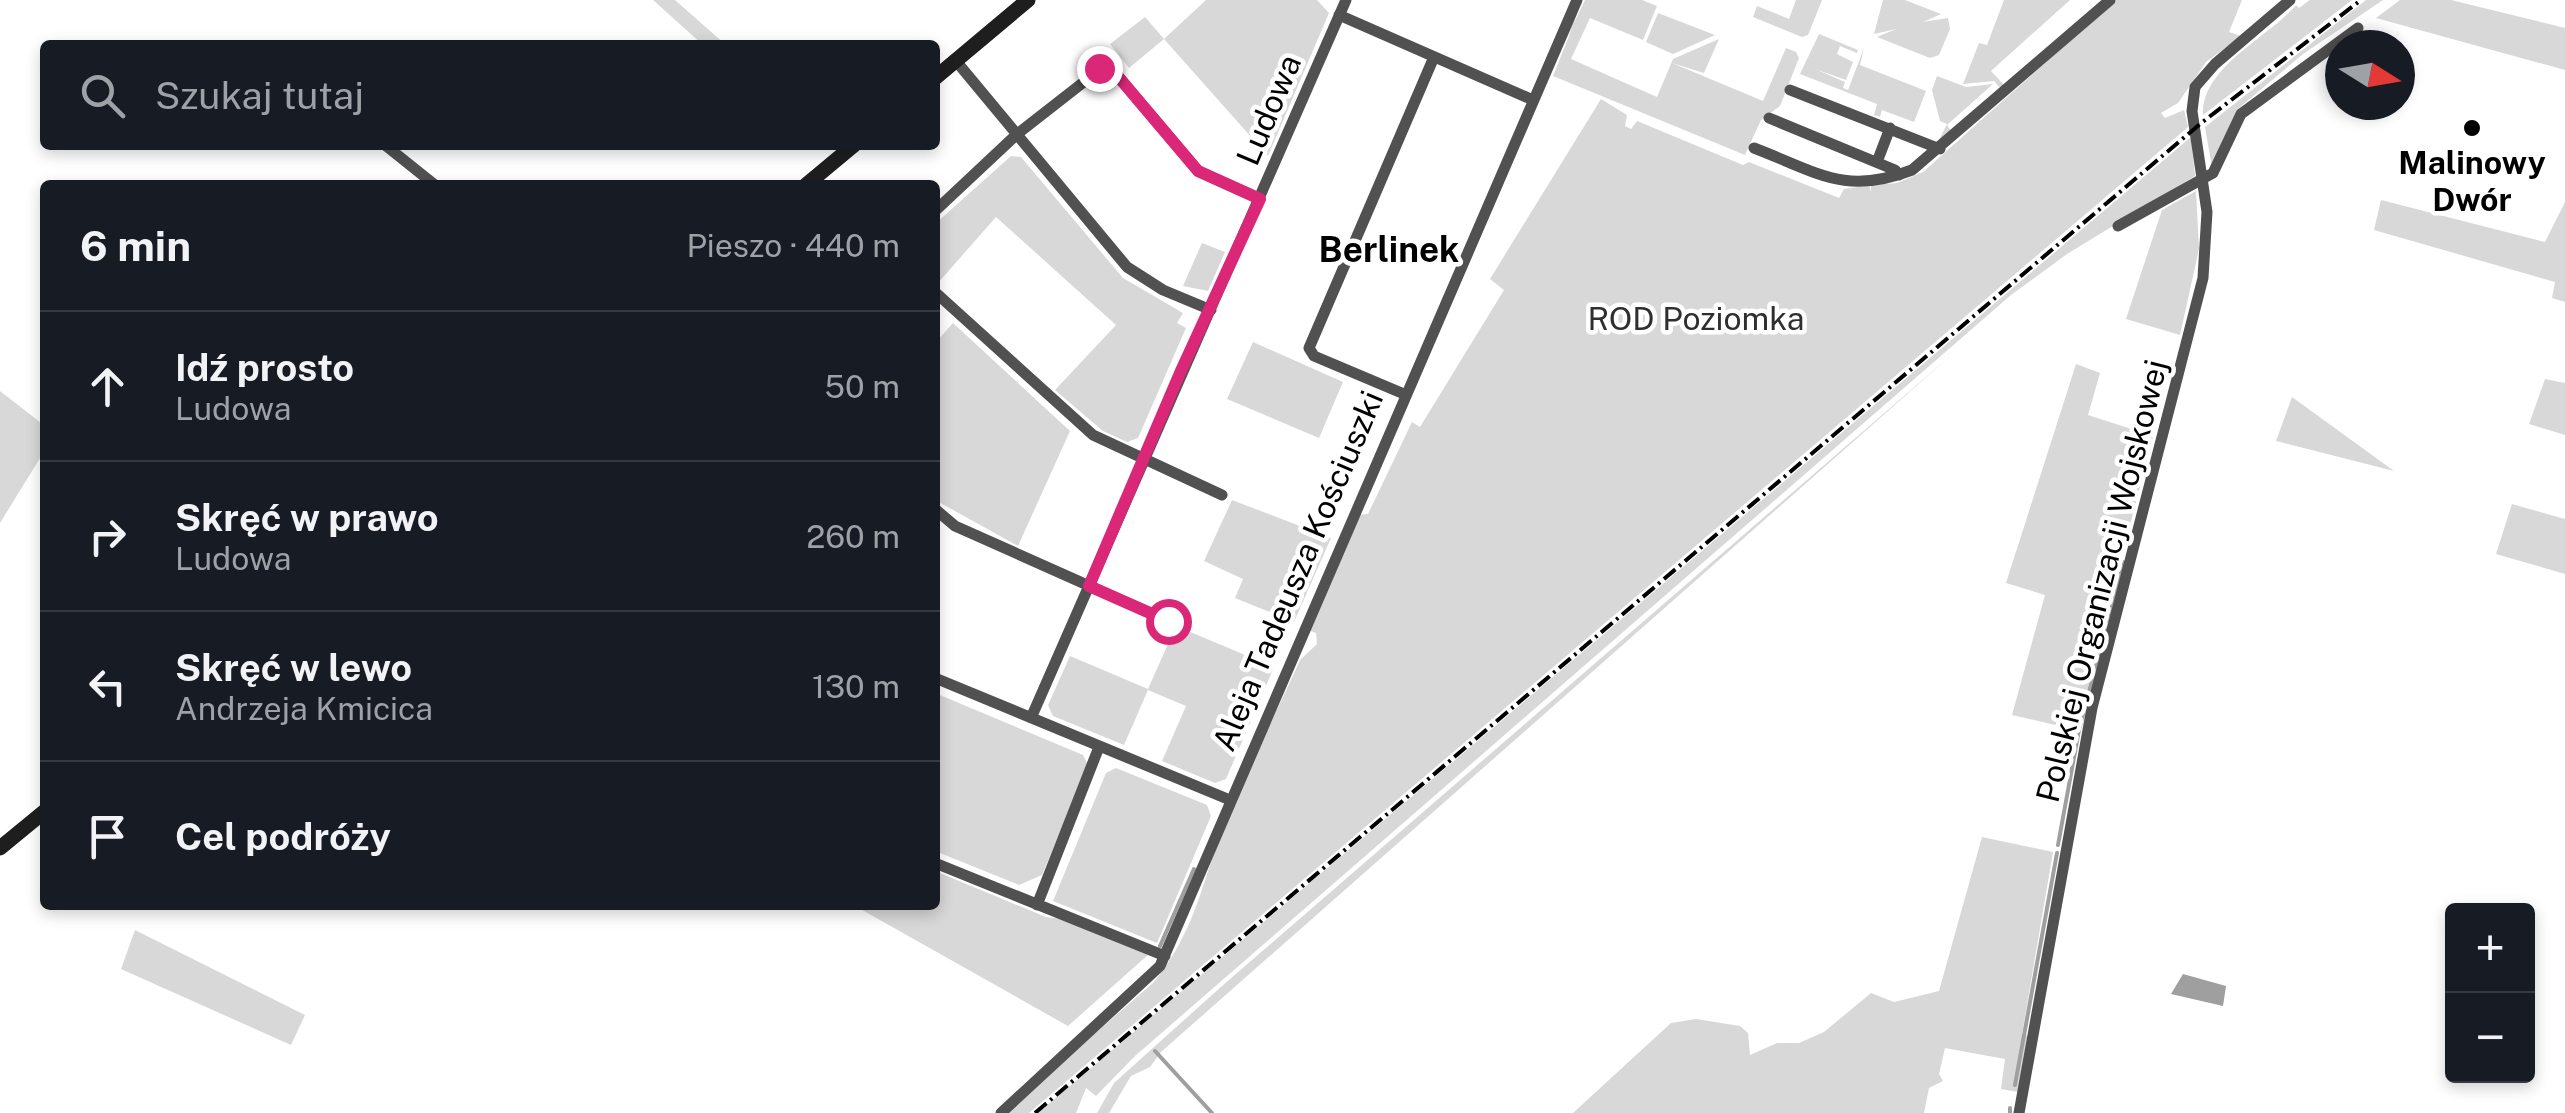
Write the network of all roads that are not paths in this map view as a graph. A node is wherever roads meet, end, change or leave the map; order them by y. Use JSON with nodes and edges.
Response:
{"nodes":[{"id":1,"x":1028,"y":0,"type":"edge"},
{"id":2,"x":1346,"y":0,"type":"edge"},
{"id":3,"x":1576,"y":0,"type":"edge"},
{"id":4,"x":2110,"y":0,"type":"edge"},
{"id":5,"x":2290,"y":0,"type":"edge"},
{"id":6,"x":1339,"y":16,"type":"junction"},
{"id":7,"x":2358,"y":28,"type":"dead end"},
{"id":8,"x":1434,"y":57,"type":"junction"},
{"id":9,"x":956,"y":61,"type":"junction"},
{"id":10,"x":940,"y":74,"type":"edge"},
{"id":11,"x":1790,"y":90,"type":"dead end"},
{"id":12,"x":1533,"y":100,"type":"junction"},
{"id":13,"x":1769,"y":118,"type":"dead end"},
{"id":14,"x":1890,"y":128,"type":"junction"},
{"id":15,"x":1016,"y":135,"type":"junction"},
{"id":16,"x":1754,"y":148,"type":"dead end"},
{"id":17,"x":1940,"y":149,"type":"junction"},
{"id":18,"x":391,"y":150,"type":"edge"},
{"id":19,"x":848,"y":150,"type":"edge"},
{"id":20,"x":1877,"y":162,"type":"junction"},
{"id":21,"x":1899,"y":175,"type":"junction"},
{"id":22,"x":2204,"y":179,"type":"junction"},
{"id":23,"x":429,"y":180,"type":"edge"},
{"id":24,"x":812,"y":180,"type":"edge"},
{"id":25,"x":1260,"y":199,"type":"junction"},
{"id":26,"x":940,"y":206,"type":"edge"},
{"id":27,"x":2118,"y":226,"type":"dead end"},
{"id":28,"x":940,"y":297,"type":"edge"},
{"id":29,"x":1212,"y":310,"type":"junction"},
{"id":30,"x":1404,"y":394,"type":"junction"},
{"id":31,"x":1142,"y":460,"type":"junction"},
{"id":32,"x":1222,"y":494,"type":"dead end"},
{"id":33,"x":940,"y":513,"type":"edge"},
{"id":34,"x":1089,"y":586,"type":"junction"},
{"id":35,"x":1168,"y":621,"type":"dead end"},
{"id":36,"x":940,"y":680,"type":"edge"},
{"id":37,"x":1031,"y":718,"type":"junction"},
{"id":38,"x":1100,"y":747,"type":"junction"},
{"id":39,"x":1230,"y":800,"type":"junction"},
{"id":40,"x":40,"y":814,"type":"edge"},
{"id":41,"x":0,"y":848,"type":"edge"},
{"id":42,"x":940,"y":865,"type":"edge"},
{"id":43,"x":1037,"y":905,"type":"junction"},
{"id":44,"x":1165,"y":956,"type":"junction"},
{"id":45,"x":1001,"y":1113,"type":"edge"},
{"id":46,"x":2019,"y":1113,"type":"edge"}],
"edges":[{"from":1,"to":9,"type":"main road"},
{"from":2,"to":6,"type":"street","name":"Ludowa"},
{"from":3,"to":12,"type":"street","name":"Aleja Tadeusza Kościuszki"},
{"from":4,"to":17,"type":"street"},
{"from":5,"to":22,"type":"street","name":"Polskiej Organizacji Wojskowej"},
{"from":6,"to":8,"type":"street"},
{"from":6,"to":25,"type":"street","name":"Ludowa"},
{"from":7,"to":22,"type":"street"},
{"from":8,"to":12,"type":"street"},
{"from":8,"to":30,"type":"street"},
{"from":9,"to":10,"type":"main road"},
{"from":9,"to":15,"type":"street"},
{"from":11,"to":14,"type":"street"},
{"from":12,"to":30,"type":"street","name":"Aleja Tadeusza Kościuszki"},
{"from":13,"to":20,"type":"street"},
{"from":14,"to":17,"type":"street"},
{"from":14,"to":20,"type":"street"},
{"from":15,"to":25,"type":"street"},
{"from":15,"to":26,"type":"street"},
{"from":15,"to":29,"type":"street"},
{"from":16,"to":21,"type":"street"},
{"from":17,"to":21,"type":"street"},
{"from":18,"to":23,"type":"street"},
{"from":19,"to":24,"type":"main road"},
{"from":20,"to":21,"type":"street"},
{"from":22,"to":27,"type":"street"},
{"from":22,"to":46,"type":"street","name":"Polskiej Organizacji Wojskowej"},
{"from":25,"to":29,"type":"street","name":"Ludowa"},
{"from":28,"to":31,"type":"street"},
{"from":29,"to":31,"type":"street","name":"Ludowa"},
{"from":30,"to":39,"type":"street","name":"Aleja Tadeusza Kościuszki"},
{"from":31,"to":32,"type":"street"},
{"from":31,"to":34,"type":"street","name":"Ludowa"},
{"from":33,"to":34,"type":"street"},
{"from":34,"to":35,"type":"street"},
{"from":34,"to":37,"type":"street","name":"Ludowa"},
{"from":36,"to":37,"type":"street"},
{"from":37,"to":38,"type":"street"},
{"from":38,"to":39,"type":"street"},
{"from":38,"to":43,"type":"street"},
{"from":39,"to":44,"type":"street","name":"Aleja Tadeusza Kościuszki"},
{"from":40,"to":41,"type":"main road"},
{"from":42,"to":43,"type":"street"},
{"from":43,"to":44,"type":"street"},
{"from":44,"to":45,"type":"street","name":"Aleja Tadeusza Kościuszki"}]}
